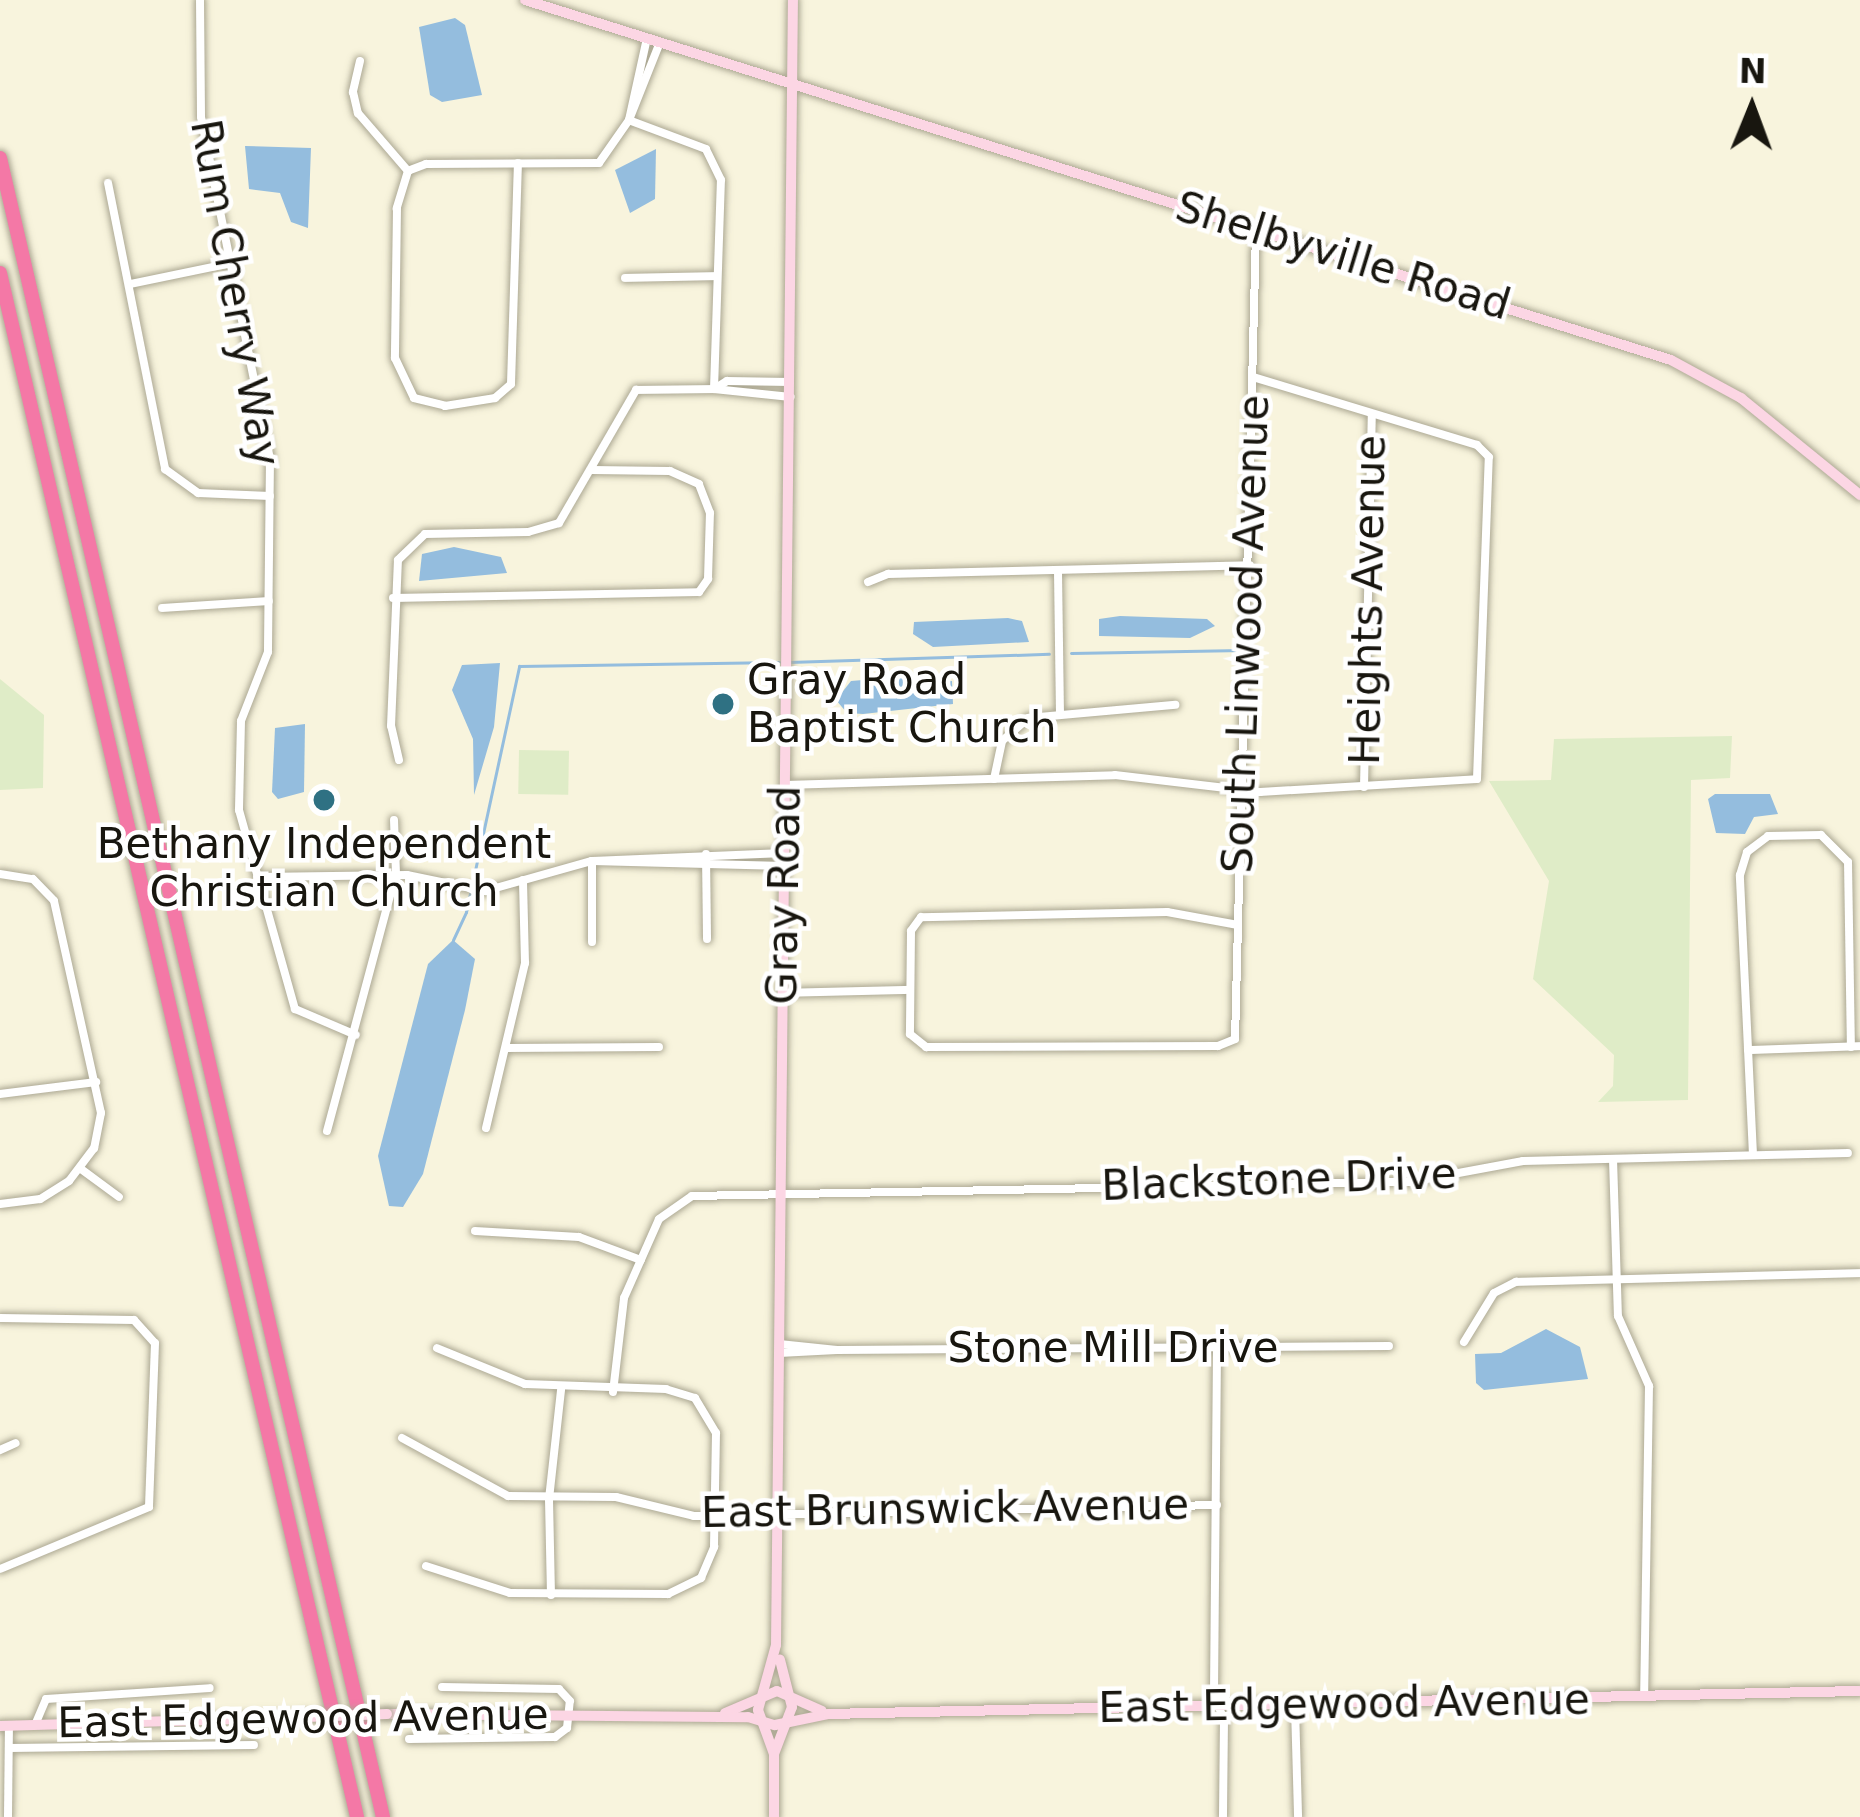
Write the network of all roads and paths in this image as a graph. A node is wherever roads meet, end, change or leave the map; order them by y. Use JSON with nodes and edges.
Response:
{"nodes":[{"id":1,"x":200,"y":0,"type":"edge"},
{"id":2,"x":525,"y":0,"type":"edge"},
{"id":3,"x":793,"y":0,"type":"edge"},
{"id":4,"x":653,"y":40,"type":"junction"},
{"id":5,"x":360,"y":61,"type":"dead end"},
{"id":6,"x":791,"y":83,"type":"junction"},
{"id":7,"x":628,"y":120,"type":"junction"},
{"id":8,"x":0,"y":158,"type":"edge"},
{"id":9,"x":518,"y":163,"type":"junction"},
{"id":10,"x":408,"y":171,"type":"junction"},
{"id":11,"x":108,"y":183,"type":"dead end"},
{"id":12,"x":1256,"y":229,"type":"junction"},
{"id":13,"x":231,"y":262,"type":"junction"},
{"id":14,"x":0,"y":274,"type":"edge"},
{"id":15,"x":717,"y":276,"type":"junction"},
{"id":16,"x":625,"y":278,"type":"dead end"},
{"id":17,"x":130,"y":284,"type":"junction"},
{"id":18,"x":1253,"y":377,"type":"junction"},
{"id":19,"x":792,"y":382,"type":"junction"},
{"id":20,"x":713,"y":389,"type":"junction"},
{"id":21,"x":791,"y":397,"type":"junction"},
{"id":22,"x":1372,"y":414,"type":"junction"},
{"id":23,"x":592,"y":470,"type":"junction"},
{"id":24,"x":1860,"y":495,"type":"edge"},
{"id":25,"x":270,"y":496,"type":"junction"},
{"id":26,"x":1250,"y":565,"type":"junction"},
{"id":27,"x":1058,"y":572,"type":"junction"},
{"id":28,"x":868,"y":582,"type":"dead end"},
{"id":29,"x":393,"y":598,"type":"junction"},
{"id":30,"x":269,"y":601,"type":"junction"},
{"id":31,"x":162,"y":608,"type":"dead end"},
{"id":32,"x":1174,"y":705,"type":"dead end"},
{"id":33,"x":1060,"y":714,"type":"junction"},
{"id":34,"x":399,"y":760,"type":"dead end"},
{"id":35,"x":994,"y":779,"type":"junction"},
{"id":36,"x":785,"y":785,"type":"junction"},
{"id":37,"x":1364,"y":787,"type":"junction"},
{"id":38,"x":1245,"y":788,"type":"junction"},
{"id":39,"x":394,"y":820,"type":"dead end"},
{"id":40,"x":706,"y":854,"type":"junction"},
{"id":41,"x":784,"y":860,"type":"junction"},
{"id":42,"x":592,"y":861,"type":"junction"},
{"id":43,"x":706,"y":866,"type":"junction"},
{"id":44,"x":0,"y":874,"type":"edge"},
{"id":45,"x":396,"y":874,"type":"junction"},
{"id":46,"x":257,"y":877,"type":"junction"},
{"id":47,"x":523,"y":880,"type":"junction"},
{"id":48,"x":1238,"y":925,"type":"junction"},
{"id":49,"x":707,"y":940,"type":"dead end"},
{"id":50,"x":592,"y":941,"type":"dead end"},
{"id":51,"x":910,"y":990,"type":"junction"},
{"id":52,"x":783,"y":993,"type":"junction"},
{"id":53,"x":356,"y":1035,"type":"junction"},
{"id":54,"x":658,"y":1047,"type":"dead end"},
{"id":55,"x":1855,"y":1047,"type":"edge"},
{"id":56,"x":506,"y":1048,"type":"junction"},
{"id":57,"x":1748,"y":1050,"type":"junction"},
{"id":58,"x":96,"y":1082,"type":"junction"},
{"id":59,"x":0,"y":1094,"type":"edge"},
{"id":60,"x":486,"y":1128,"type":"dead end"},
{"id":61,"x":327,"y":1132,"type":"dead end"},
{"id":62,"x":1848,"y":1153,"type":"dead end"},
{"id":63,"x":1753,"y":1156,"type":"junction"},
{"id":64,"x":1613,"y":1159,"type":"junction"},
{"id":65,"x":81,"y":1169,"type":"junction"},
{"id":66,"x":781,"y":1194,"type":"junction"},
{"id":67,"x":119,"y":1197,"type":"dead end"},
{"id":68,"x":0,"y":1204,"type":"edge"},
{"id":69,"x":475,"y":1231,"type":"dead end"},
{"id":70,"x":641,"y":1260,"type":"junction"},
{"id":71,"x":1860,"y":1273,"type":"edge"},
{"id":72,"x":1616,"y":1279,"type":"junction"},
{"id":73,"x":0,"y":1318,"type":"edge"},
{"id":74,"x":1464,"y":1342,"type":"dead end"},
{"id":75,"x":1389,"y":1346,"type":"dead end"},
{"id":76,"x":436,"y":1348,"type":"dead end"},
{"id":77,"x":779,"y":1348,"type":"junction"},
{"id":78,"x":1216,"y":1350,"type":"junction"},
{"id":79,"x":562,"y":1390,"type":"junction"},
{"id":80,"x":613,"y":1392,"type":"junction"},
{"id":81,"x":402,"y":1438,"type":"dead end"},
{"id":82,"x":16,"y":1443,"type":"dead end"},
{"id":83,"x":0,"y":1450,"type":"edge"},
{"id":84,"x":549,"y":1499,"type":"junction"},
{"id":85,"x":1217,"y":1505,"type":"junction"},
{"id":86,"x":713,"y":1515,"type":"junction"},
{"id":87,"x":777,"y":1516,"type":"junction"},
{"id":88,"x":426,"y":1566,"type":"dead end"},
{"id":89,"x":0,"y":1569,"type":"edge"},
{"id":90,"x":551,"y":1595,"type":"junction"},
{"id":91,"x":776,"y":1646,"type":"junction"},
{"id":92,"x":442,"y":1687,"type":"dead end"},
{"id":93,"x":210,"y":1688,"type":"dead end"},
{"id":94,"x":1860,"y":1691,"type":"edge"},
{"id":95,"x":763,"y":1695,"type":"junction"},
{"id":96,"x":788,"y":1696,"type":"junction"},
{"id":97,"x":1644,"y":1697,"type":"junction"},
{"id":98,"x":1295,"y":1707,"type":"junction"},
{"id":99,"x":1219,"y":1708,"type":"junction"},
{"id":100,"x":571,"y":1714,"type":"junction"},
{"id":101,"x":829,"y":1714,"type":"junction"},
{"id":102,"x":711,"y":1719,"type":"junction"},
{"id":103,"x":765,"y":1721,"type":"junction"},
{"id":104,"x":785,"y":1722,"type":"junction"},
{"id":105,"x":34,"y":1725,"type":"junction"},
{"id":106,"x":5,"y":1726,"type":"edge"},
{"id":107,"x":410,"y":1739,"type":"dead end"},
{"id":108,"x":254,"y":1745,"type":"dead end"},
{"id":109,"x":9,"y":1748,"type":"junction"},
{"id":110,"x":774,"y":1754,"type":"junction"},
{"id":111,"x":8,"y":1817,"type":"edge"},
{"id":112,"x":357,"y":1817,"type":"edge"},
{"id":113,"x":383,"y":1817,"type":"edge"},
{"id":114,"x":774,"y":1817,"type":"edge"},
{"id":115,"x":1223,"y":1817,"type":"edge"},
{"id":116,"x":1298,"y":1817,"type":"edge"}],
"edges":[{"from":1,"to":13,"type":"street","name":"Rum Cherry Way"},
{"from":2,"to":4,"type":"main road","name":"Shelbyville Road"},
{"from":3,"to":6,"type":"main road","name":"Gray Road"},
{"from":4,"to":6,"type":"main road","name":"Shelbyville Road"},
{"from":4,"to":7,"type":"street"},
{"from":5,"to":10,"type":"street"},
{"from":6,"to":12,"type":"main road","name":"Shelbyville Road"},
{"from":6,"to":19,"type":"main road","name":"Gray Road"},
{"from":7,"to":9,"type":"street"},
{"from":7,"to":15,"type":"street"},
{"from":8,"to":113,"type":"highway"},
{"from":9,"to":10,"type":"street"},
{"from":9,"to":10,"type":"street"},
{"from":11,"to":17,"type":"street"},
{"from":12,"to":18,"type":"street","name":"South Linwood Avenue"},
{"from":12,"to":24,"type":"main road","name":"Shelbyville Road"},
{"from":13,"to":17,"type":"street"},
{"from":13,"to":25,"type":"street","name":"Rum Cherry Way"},
{"from":14,"to":112,"type":"highway"},
{"from":15,"to":16,"type":"street"},
{"from":15,"to":20,"type":"street"},
{"from":17,"to":25,"type":"street"},
{"from":18,"to":22,"type":"street"},
{"from":18,"to":26,"type":"street","name":"South Linwood Avenue"},
{"from":19,"to":20,"type":"street"},
{"from":19,"to":21,"type":"main road","name":"Gray Road"},
{"from":20,"to":21,"type":"street"},
{"from":20,"to":23,"type":"street"},
{"from":21,"to":36,"type":"main road","name":"Gray Road"},
{"from":22,"to":37,"type":"street","name":"Heights Avenue"},
{"from":22,"to":37,"type":"street"},
{"from":23,"to":29,"type":"street"},
{"from":23,"to":29,"type":"street"},
{"from":25,"to":30,"type":"street","name":"Rum Cherry Way"},
{"from":26,"to":27,"type":"street"},
{"from":26,"to":38,"type":"street","name":"South Linwood Avenue"},
{"from":27,"to":28,"type":"street"},
{"from":27,"to":33,"type":"street"},
{"from":29,"to":34,"type":"street"},
{"from":30,"to":31,"type":"street"},
{"from":30,"to":46,"type":"street","name":"Rum Cherry Way"},
{"from":32,"to":33,"type":"street"},
{"from":33,"to":35,"type":"street"},
{"from":35,"to":36,"type":"street"},
{"from":35,"to":38,"type":"street"},
{"from":36,"to":41,"type":"main road","name":"Gray Road"},
{"from":37,"to":38,"type":"street"},
{"from":38,"to":48,"type":"street","name":"South Linwood Avenue"},
{"from":39,"to":45,"type":"street"},
{"from":40,"to":41,"type":"street"},
{"from":40,"to":42,"type":"street"},
{"from":40,"to":43,"type":"street"},
{"from":41,"to":43,"type":"street"},
{"from":41,"to":52,"type":"main road","name":"Gray Road"},
{"from":42,"to":43,"type":"street"},
{"from":42,"to":47,"type":"street"},
{"from":42,"to":50,"type":"street"},
{"from":43,"to":49,"type":"street"},
{"from":44,"to":58,"type":"street"},
{"from":45,"to":46,"type":"street"},
{"from":45,"to":47,"type":"street"},
{"from":45,"to":53,"type":"street"},
{"from":46,"to":53,"type":"street","name":"Rum Cherry Way"},
{"from":47,"to":56,"type":"street"},
{"from":48,"to":51,"type":"street"},
{"from":48,"to":51,"type":"street","name":"South Linwood Avenue"},
{"from":51,"to":52,"type":"street"},
{"from":52,"to":66,"type":"main road","name":"Gray Road"},
{"from":53,"to":61,"type":"street"},
{"from":54,"to":56,"type":"street"},
{"from":55,"to":57,"type":"street"},
{"from":55,"to":57,"type":"street"},
{"from":56,"to":60,"type":"street"},
{"from":57,"to":63,"type":"street"},
{"from":58,"to":59,"type":"street"},
{"from":58,"to":65,"type":"street"},
{"from":62,"to":63,"type":"street","name":"Blackstone Drive"},
{"from":63,"to":64,"type":"street","name":"Blackstone Drive"},
{"from":64,"to":66,"type":"street","name":"Blackstone Drive"},
{"from":64,"to":72,"type":"street"},
{"from":65,"to":67,"type":"street"},
{"from":65,"to":68,"type":"street"},
{"from":66,"to":70,"type":"street","name":"Blackstone Drive"},
{"from":66,"to":77,"type":"main road","name":"Gray Road"},
{"from":69,"to":70,"type":"street"},
{"from":70,"to":80,"type":"street"},
{"from":71,"to":72,"type":"street"},
{"from":72,"to":74,"type":"street"},
{"from":72,"to":97,"type":"street"},
{"from":73,"to":89,"type":"street"},
{"from":75,"to":78,"type":"street","name":"Stone Mill Drive"},
{"from":76,"to":79,"type":"street"},
{"from":77,"to":78,"type":"street","name":"Stone Mill Drive"},
{"from":77,"to":87,"type":"main road","name":"Gray Road"},
{"from":78,"to":85,"type":"street"},
{"from":79,"to":80,"type":"street"},
{"from":79,"to":84,"type":"street"},
{"from":80,"to":86,"type":"street"},
{"from":81,"to":84,"type":"street","name":"East Brunswick Avenue"},
{"from":82,"to":83,"type":"street"},
{"from":84,"to":86,"type":"street","name":"East Brunswick Avenue"},
{"from":84,"to":90,"type":"street"},
{"from":85,"to":87,"type":"street","name":"East Brunswick Avenue"},
{"from":85,"to":99,"type":"street"},
{"from":86,"to":87,"type":"street","name":"East Brunswick Avenue"},
{"from":86,"to":90,"type":"street"},
{"from":87,"to":91,"type":"main road","name":"Gray Road"},
{"from":88,"to":90,"type":"street"},
{"from":91,"to":95,"type":"main road","name":"Gray Road"},
{"from":91,"to":96,"type":"main road","name":"Gray Road"},
{"from":92,"to":100,"type":"street","name":"East Edgewood Avenue"},
{"from":93,"to":105,"type":"street","name":"East Edgewood Avenue"},
{"from":94,"to":97,"type":"main road","name":"East Edgewood Avenue"},
{"from":95,"to":96,"type":"main road"},
{"from":95,"to":102,"type":"main road","name":"East Edgewood Avenue"},
{"from":95,"to":103,"type":"main road","name":"Gray Road"},
{"from":96,"to":101,"type":"main road","name":"East Edgewood Avenue"},
{"from":96,"to":104,"type":"main road"},
{"from":97,"to":98,"type":"main road","name":"East Edgewood Avenue"},
{"from":98,"to":99,"type":"main road","name":"East Edgewood Avenue"},
{"from":98,"to":116,"type":"street"},
{"from":99,"to":101,"type":"main road","name":"East Edgewood Avenue"},
{"from":99,"to":115,"type":"street"},
{"from":100,"to":102,"type":"main road","name":"East Edgewood Avenue"},
{"from":100,"to":105,"type":"main road","name":"East Edgewood Avenue","bridge":true},
{"from":100,"to":107,"type":"street","name":"East Edgewood Avenue"},
{"from":101,"to":104,"type":"main road","name":"East Edgewood Avenue"},
{"from":102,"to":103,"type":"main road","name":"East Edgewood Avenue"},
{"from":103,"to":104,"type":"main road","name":"East Edgewood Avenue"},
{"from":103,"to":110,"type":"main road"},
{"from":104,"to":110,"type":"main road"},
{"from":105,"to":106,"type":"main road","name":"East Edgewood Avenue"},
{"from":106,"to":109,"type":"street"},
{"from":108,"to":109,"type":"street","name":"East Edgewood Avenue"},
{"from":109,"to":111,"type":"street"},
{"from":110,"to":114,"type":"main road"}]}
